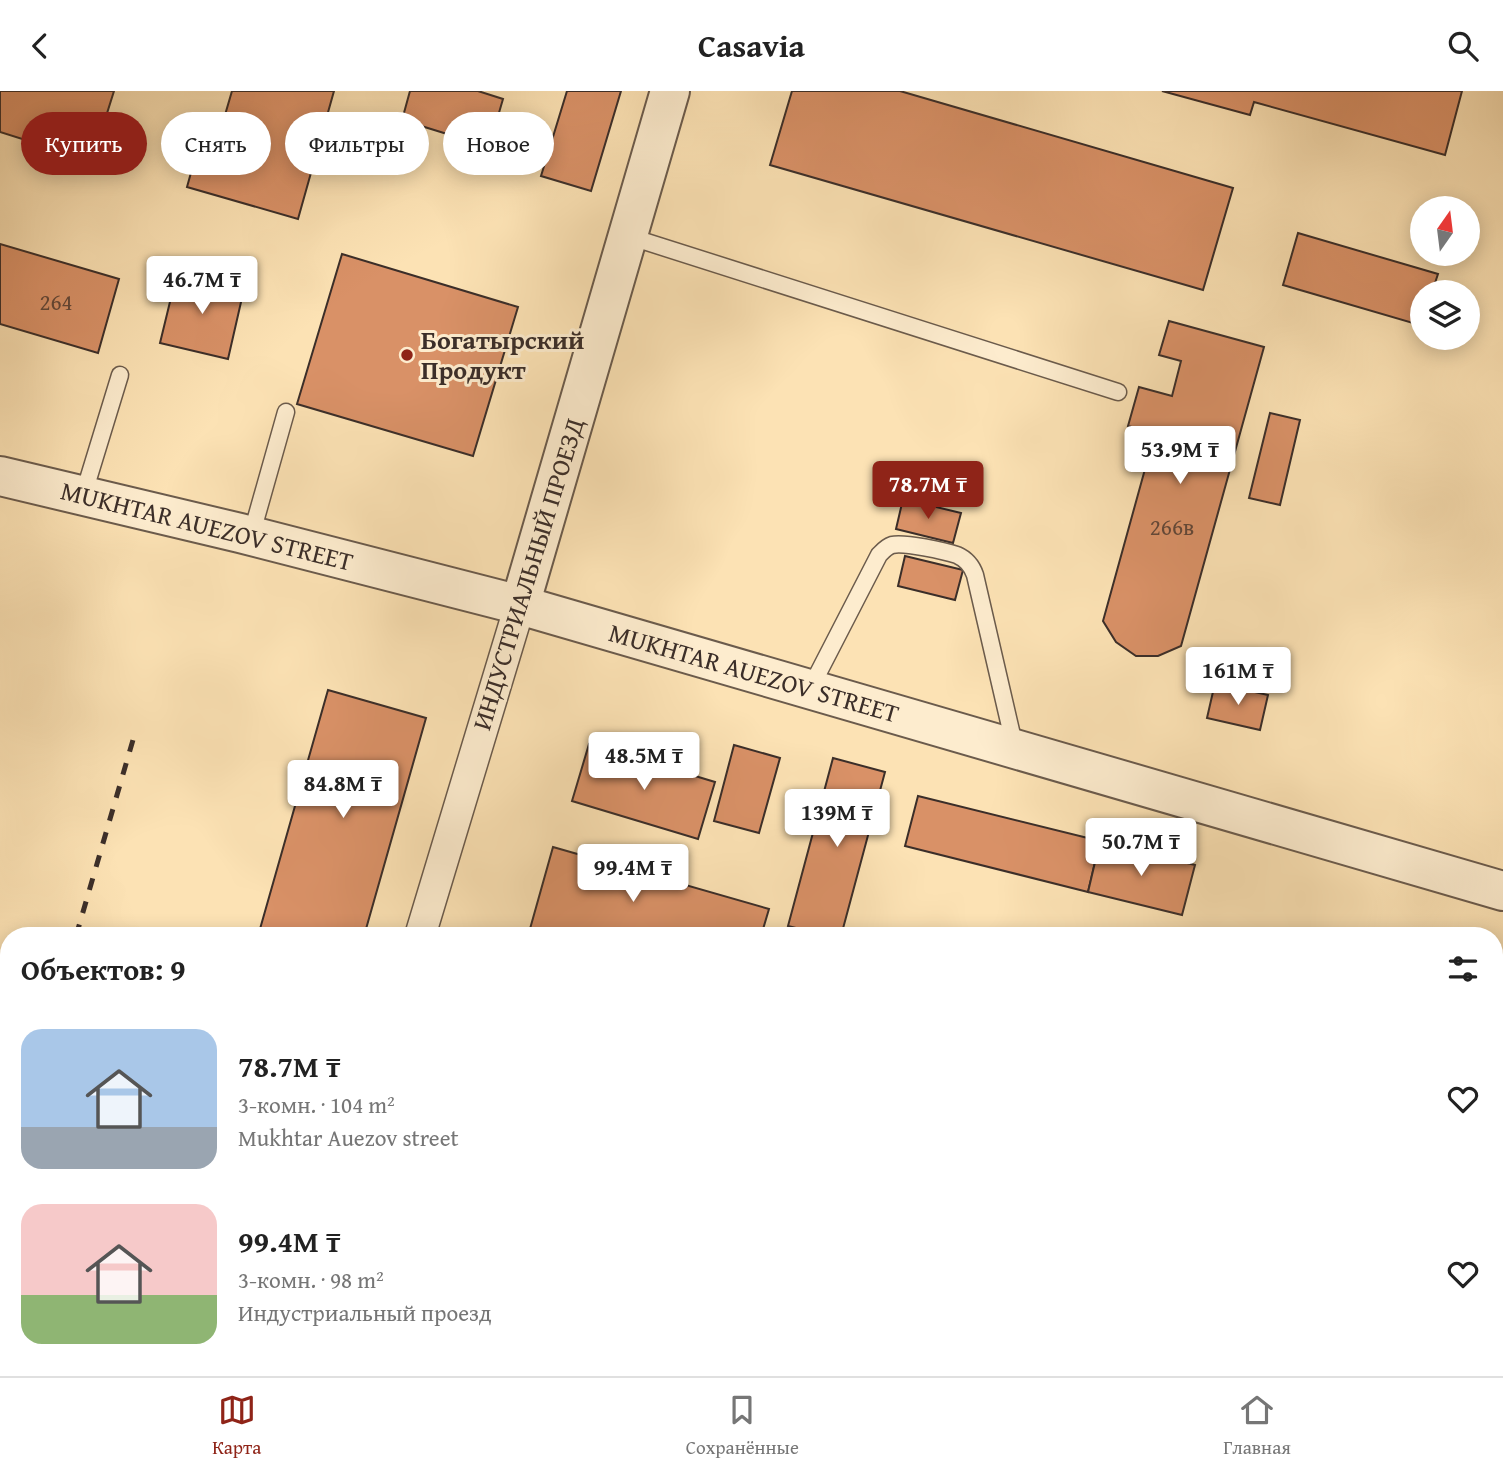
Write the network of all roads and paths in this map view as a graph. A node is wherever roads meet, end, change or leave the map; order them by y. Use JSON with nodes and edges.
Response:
{"nodes":[{"id":1,"x":670,"y":91,"type":"edge"},
{"id":2,"x":628,"y":236,"type":"junction"},
{"id":3,"x":120,"y":375,"type":"dead end"},
{"id":4,"x":1118,"y":392,"type":"dead end"},
{"id":5,"x":286,"y":412,"type":"dead end"},
{"id":6,"x":0,"y":476,"type":"edge"},
{"id":7,"x":83,"y":496,"type":"junction"},
{"id":8,"x":251,"y":536,"type":"junction"},
{"id":9,"x":520,"y":605,"type":"junction"},
{"id":10,"x":810,"y":689,"type":"junction"},
{"id":11,"x":1016,"y":750,"type":"junction"},
{"id":12,"x":1503,"y":891,"type":"edge"},
{"id":13,"x":423,"y":927,"type":"edge"}],
"edges":[{"from":1,"to":2,"type":"street","name":"ИНДУСТРИАЛЬНЫЙ ПРОЕЗД"},
{"from":2,"to":4,"type":"lane"},
{"from":2,"to":9,"type":"street","name":"ИНДУСТРИАЛЬНЫЙ ПРОЕЗД"},
{"from":3,"to":7,"type":"lane"},
{"from":5,"to":8,"type":"lane"},
{"from":6,"to":7,"type":"street","name":"MUKHTAR AUEZOV STREET"},
{"from":7,"to":8,"type":"street","name":"MUKHTAR AUEZOV STREET"},
{"from":8,"to":9,"type":"street","name":"MUKHTAR AUEZOV STREET"},
{"from":9,"to":10,"type":"street","name":"MUKHTAR AUEZOV STREET"},
{"from":9,"to":13,"type":"street","name":"ИНДУСТРИАЛЬНЫЙ ПРОЕЗД"},
{"from":10,"to":11,"type":"street","name":"MUKHTAR AUEZOV STREET"},
{"from":10,"to":11,"type":"lane"},
{"from":11,"to":12,"type":"street","name":"MUKHTAR AUEZOV STREET"}]}
